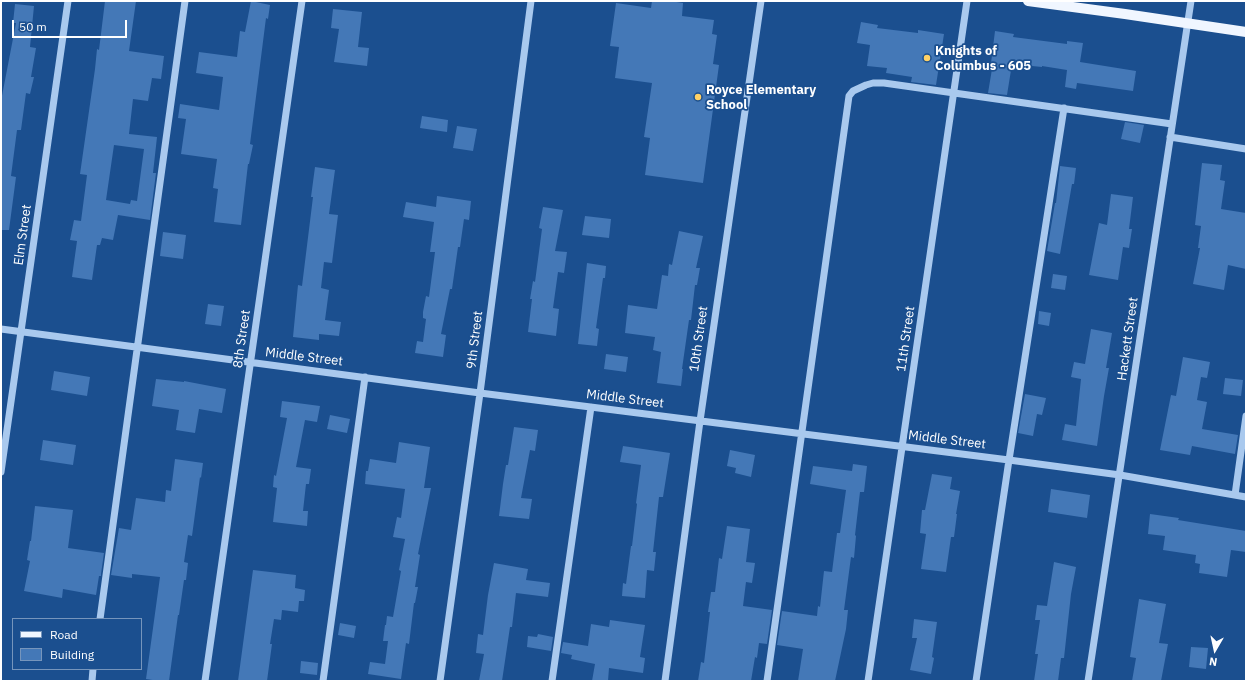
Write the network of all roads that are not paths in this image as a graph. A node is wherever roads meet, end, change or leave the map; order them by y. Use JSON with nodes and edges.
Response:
{"nodes":[{"id":1,"x":68,"y":1,"type":"edge"},
{"id":2,"x":185,"y":1,"type":"edge"},
{"id":3,"x":302,"y":1,"type":"edge"},
{"id":4,"x":531,"y":1,"type":"edge"},
{"id":5,"x":760,"y":1,"type":"edge"},
{"id":6,"x":967,"y":1,"type":"edge"},
{"id":7,"x":1028,"y":1,"type":"edge"},
{"id":8,"x":1191,"y":1,"type":"edge"},
{"id":9,"x":1079,"y":4,"type":"edge"},
{"id":10,"x":1188,"y":24,"type":"junction"},
{"id":11,"x":1246,"y":32,"type":"edge"},
{"id":12,"x":954,"y":94,"type":"junction"},
{"id":13,"x":1064,"y":108,"type":"junction"},
{"id":14,"x":1172,"y":124,"type":"junction"},
{"id":15,"x":1170,"y":137,"type":"junction"},
{"id":16,"x":1246,"y":149,"type":"edge"},
{"id":17,"x":1,"y":329,"type":"edge"},
{"id":18,"x":21,"y":332,"type":"junction"},
{"id":19,"x":138,"y":348,"type":"junction"},
{"id":20,"x":251,"y":362,"type":"junction"},
{"id":21,"x":365,"y":378,"type":"junction"},
{"id":22,"x":480,"y":393,"type":"junction"},
{"id":23,"x":591,"y":407,"type":"junction"},
{"id":24,"x":1246,"y":416,"type":"edge"},
{"id":25,"x":700,"y":421,"type":"junction"},
{"id":26,"x":802,"y":433,"type":"junction"},
{"id":27,"x":902,"y":447,"type":"junction"},
{"id":28,"x":1009,"y":460,"type":"junction"},
{"id":29,"x":1,"y":472,"type":"edge"},
{"id":30,"x":1120,"y":475,"type":"junction"},
{"id":31,"x":1234,"y":495,"type":"junction"},
{"id":32,"x":1246,"y":497,"type":"edge"},
{"id":33,"x":100,"y":618,"type":"edge"},
{"id":34,"x":93,"y":670,"type":"edge"},
{"id":35,"x":92,"y":681,"type":"edge"},
{"id":36,"x":205,"y":681,"type":"edge"},
{"id":37,"x":323,"y":681,"type":"edge"},
{"id":38,"x":440,"y":681,"type":"edge"},
{"id":39,"x":552,"y":681,"type":"edge"},
{"id":40,"x":665,"y":681,"type":"edge"},
{"id":41,"x":767,"y":681,"type":"edge"},
{"id":42,"x":868,"y":681,"type":"edge"},
{"id":43,"x":976,"y":681,"type":"edge"},
{"id":44,"x":1088,"y":681,"type":"edge"}],
"edges":[{"from":1,"to":18,"type":"street","name":"Elm Street"},
{"from":2,"to":19,"type":"street"},
{"from":3,"to":20,"type":"street","name":"8th Street"},
{"from":4,"to":22,"type":"street","name":"9th Street"},
{"from":5,"to":25,"type":"street","name":"10th Street"},
{"from":6,"to":12,"type":"street","name":"11th Street"},
{"from":7,"to":9,"type":"main road"},
{"from":8,"to":10,"type":"street","name":"Hackett Street"},
{"from":9,"to":10,"type":"main road"},
{"from":10,"to":11,"type":"main road"},
{"from":10,"to":14,"type":"street","name":"Hackett Street"},
{"from":12,"to":13,"type":"street"},
{"from":12,"to":26,"type":"street"},
{"from":12,"to":27,"type":"street","name":"11th Street"},
{"from":13,"to":14,"type":"street"},
{"from":13,"to":28,"type":"street"},
{"from":14,"to":15,"type":"street","name":"Hackett Street"},
{"from":15,"to":16,"type":"street"},
{"from":15,"to":30,"type":"street","name":"Hackett Street"},
{"from":17,"to":18,"type":"street","name":"Middle Street"},
{"from":18,"to":19,"type":"street","name":"Middle Street"},
{"from":18,"to":29,"type":"street","name":"Elm Street"},
{"from":19,"to":20,"type":"street","name":"Middle Street"},
{"from":19,"to":33,"type":"street"},
{"from":20,"to":21,"type":"street","name":"Middle Street"},
{"from":20,"to":36,"type":"street","name":"8th Street"},
{"from":21,"to":22,"type":"street","name":"Middle Street"},
{"from":21,"to":37,"type":"street"},
{"from":22,"to":23,"type":"street","name":"Middle Street"},
{"from":22,"to":38,"type":"street","name":"9th Street"},
{"from":23,"to":25,"type":"street","name":"Middle Street"},
{"from":23,"to":39,"type":"street"},
{"from":24,"to":31,"type":"street"},
{"from":25,"to":26,"type":"street","name":"Middle Street"},
{"from":25,"to":40,"type":"street","name":"10th Street"},
{"from":26,"to":27,"type":"street","name":"Middle Street"},
{"from":26,"to":41,"type":"street"},
{"from":27,"to":28,"type":"street","name":"Middle Street"},
{"from":27,"to":42,"type":"street","name":"11th Street"},
{"from":28,"to":30,"type":"street","name":"Middle Street"},
{"from":28,"to":43,"type":"street"},
{"from":30,"to":31,"type":"street","name":"Middle Street"},
{"from":30,"to":44,"type":"street","name":"Hackett Street"},
{"from":31,"to":32,"type":"street","name":"Middle Street"},
{"from":34,"to":35,"type":"street"}]}
